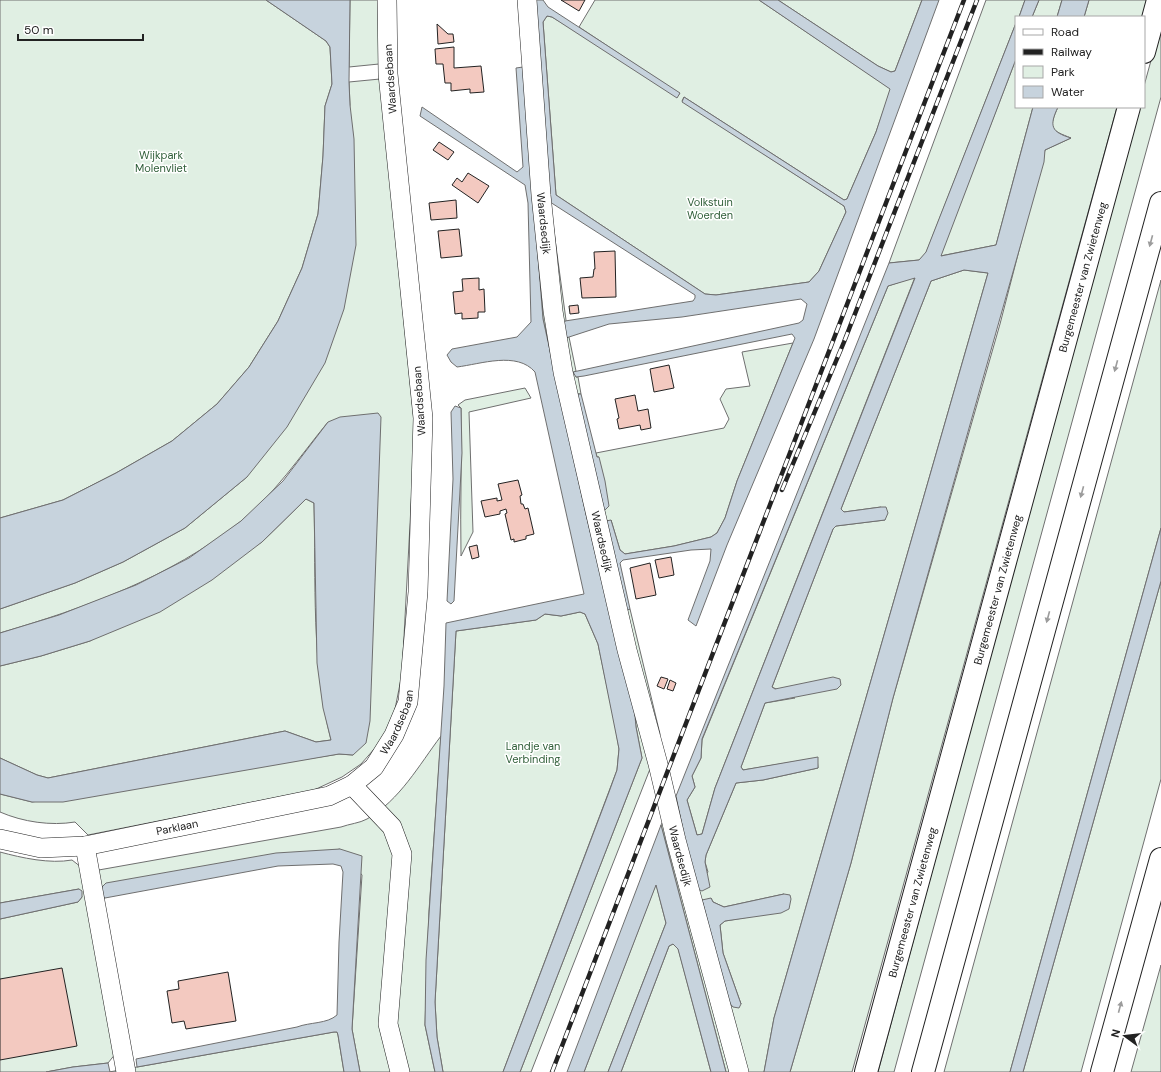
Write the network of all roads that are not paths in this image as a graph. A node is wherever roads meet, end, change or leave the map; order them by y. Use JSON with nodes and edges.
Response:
{"nodes":[{"id":1,"x":387,"y":0,"type":"edge"},
{"id":2,"x":527,"y":0,"type":"edge"},
{"id":3,"x":1158,"y":0,"type":"edge"},
{"id":4,"x":1145,"y":48,"type":"edge"},
{"id":5,"x":1129,"y":108,"type":"edge"},
{"id":6,"x":1161,"y":203,"type":"edge"},
{"id":7,"x":352,"y":785,"type":"junction"},
{"id":8,"x":0,"y":839,"type":"edge"},
{"id":9,"x":84,"y":846,"type":"junction"},
{"id":10,"x":1161,"y":859,"type":"edge"},
{"id":11,"x":126,"y":1072,"type":"edge"},
{"id":12,"x":400,"y":1072,"type":"edge"},
{"id":13,"x":739,"y":1072,"type":"edge"},
{"id":14,"x":866,"y":1072,"type":"edge"},
{"id":15,"x":923,"y":1072,"type":"edge"},
{"id":16,"x":1102,"y":1072,"type":"edge"}],
"edges":[{"from":1,"to":7,"type":"street","name":"Waardsebaan"},
{"from":2,"to":13,"type":"street","name":"Waardsedijk"},
{"from":3,"to":4,"type":"main road"},
{"from":5,"to":14,"type":"main road","name":"Burgemeester van Zwietenweg"},
{"from":6,"to":15,"type":"main road","one_way":true},
{"from":7,"to":9,"type":"street","name":"Parklaan"},
{"from":7,"to":12,"type":"street"},
{"from":8,"to":9,"type":"street","name":"Parklaan"},
{"from":9,"to":11,"type":"street"},
{"from":16,"to":10,"type":"main road","one_way":true}]}
